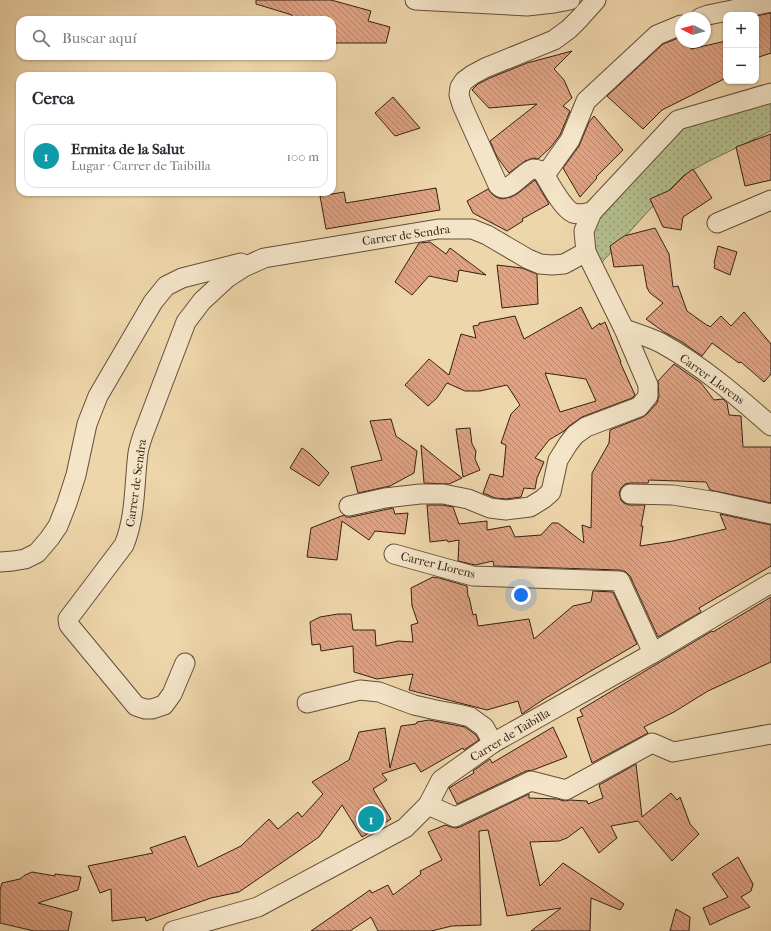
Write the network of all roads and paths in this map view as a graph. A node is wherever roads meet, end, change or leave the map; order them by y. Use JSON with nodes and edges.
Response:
{"nodes":[{"id":1,"x":415,"y":0,"type":"edge"},
{"id":2,"x":570,"y":0,"type":"edge"},
{"id":3,"x":596,"y":0,"type":"edge"},
{"id":4,"x":771,"y":2,"type":"edge"},
{"id":5,"x":711,"y":14,"type":"edge"},
{"id":6,"x":675,"y":28,"type":"edge"},
{"id":7,"x":771,"y":93,"type":"edge"},
{"id":8,"x":545,"y":176,"type":"junction"},
{"id":9,"x":771,"y":200,"type":"edge"},
{"id":10,"x":592,"y":212,"type":"junction"},
{"id":11,"x":718,"y":224,"type":"dead end"},
{"id":12,"x":586,"y":252,"type":"junction"},
{"id":13,"x":264,"y":258,"type":"junction"},
{"id":14,"x":624,"y":329,"type":"junction"},
{"id":15,"x":771,"y":426,"type":"edge"},
{"id":16,"x":630,"y":494,"type":"dead end"},
{"id":17,"x":349,"y":506,"type":"dead end"},
{"id":18,"x":771,"y":514,"type":"edge"},
{"id":19,"x":394,"y":554,"type":"dead end"},
{"id":20,"x":0,"y":562,"type":"edge"},
{"id":21,"x":771,"y":584,"type":"edge"},
{"id":22,"x":653,"y":653,"type":"junction"},
{"id":23,"x":186,"y":663,"type":"dead end"},
{"id":24,"x":307,"y":703,"type":"dead end"},
{"id":25,"x":771,"y":734,"type":"edge"},
{"id":26,"x":493,"y":743,"type":"junction"},
{"id":27,"x":428,"y":804,"type":"junction"},
{"id":28,"x":173,"y":931,"type":"edge"}],
"edges":[{"from":1,"to":2,"type":"street"},
{"from":3,"to":8,"type":"street"},
{"from":4,"to":5,"type":"street"},
{"from":6,"to":8,"type":"street"},
{"from":7,"to":10,"type":"street"},
{"from":8,"to":10,"type":"street"},
{"from":9,"to":11,"type":"street"},
{"from":10,"to":12,"type":"street"},
{"from":12,"to":13,"type":"street","name":"Carrer de Sendra"},
{"from":12,"to":14,"type":"street"},
{"from":13,"to":20,"type":"street","name":"Carrer de Sendra"},
{"from":13,"to":23,"type":"street","name":"Carrer de Sendra"},
{"from":14,"to":15,"type":"street","name":"Carrer Llorens"},
{"from":14,"to":17,"type":"street"},
{"from":16,"to":18,"type":"street"},
{"from":19,"to":22,"type":"street","name":"Carrer Llorens"},
{"from":21,"to":22,"type":"street","name":"Carrer de Taibilla"},
{"from":22,"to":26,"type":"street","name":"Carrer de Taibilla"},
{"from":24,"to":26,"type":"street"},
{"from":25,"to":27,"type":"street"},
{"from":26,"to":27,"type":"street","name":"Carrer de Taibilla"},
{"from":27,"to":28,"type":"street","name":"Carrer de Taibilla"}]}
